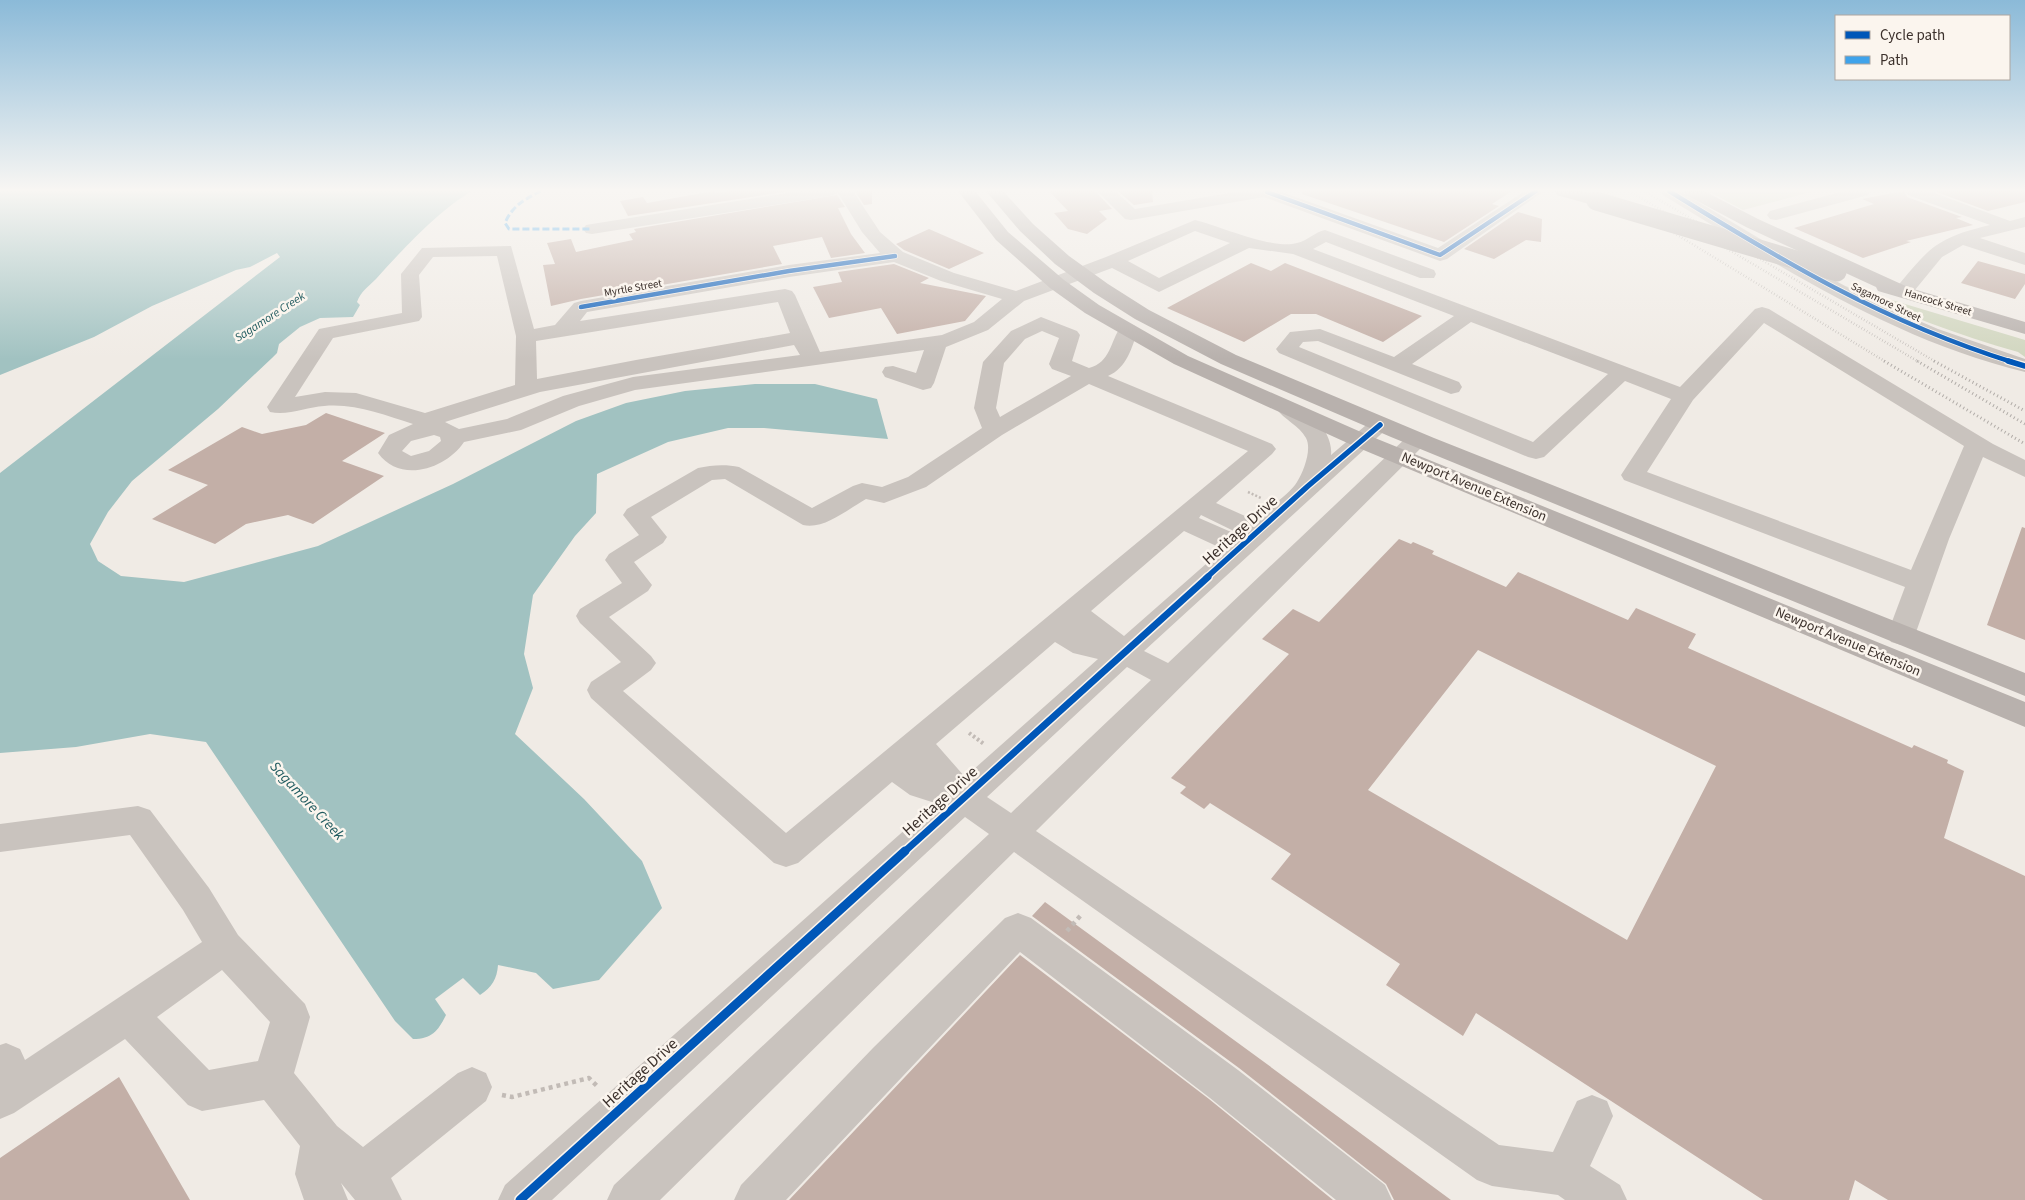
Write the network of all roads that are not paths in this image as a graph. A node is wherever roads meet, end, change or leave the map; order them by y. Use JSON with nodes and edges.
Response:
{"nodes":[{"id":1,"x":885,"y":247,"type":"edge"},
{"id":2,"x":1015,"y":247,"type":"edge"},
{"id":3,"x":1048,"y":247,"type":"edge"},
{"id":4,"x":1146,"y":247,"type":"edge"},
{"id":5,"x":1235,"y":247,"type":"edge"},
{"id":6,"x":1266,"y":247,"type":"edge"},
{"id":7,"x":1304,"y":247,"type":"edge"},
{"id":8,"x":1356,"y":247,"type":"edge"},
{"id":9,"x":1418,"y":247,"type":"edge"},
{"id":10,"x":1452,"y":247,"type":"edge"},
{"id":11,"x":1753,"y":247,"type":"edge"},
{"id":12,"x":1763,"y":247,"type":"edge"},
{"id":13,"x":1805,"y":247,"type":"edge"},
{"id":14,"x":1945,"y":247,"type":"edge"},
{"id":15,"x":1992,"y":247,"type":"edge"},
{"id":16,"x":1299,"y":250,"type":"junction"},
{"id":17,"x":2021,"y":255,"type":"edge"},
{"id":18,"x":895,"y":256,"type":"junction"},
{"id":19,"x":1113,"y":262,"type":"junction"},
{"id":20,"x":1427,"y":274,"type":"dead end"},
{"id":21,"x":1082,"y":275,"type":"junction"},
{"id":22,"x":1057,"y":284,"type":"junction"},
{"id":23,"x":1903,"y":292,"type":"junction"},
{"id":24,"x":1017,"y":297,"type":"junction"},
{"id":25,"x":1470,"y":314,"type":"junction"},
{"id":26,"x":1120,"y":326,"type":"junction"},
{"id":27,"x":2025,"y":328,"type":"edge"},
{"id":28,"x":561,"y":331,"type":"junction"},
{"id":29,"x":526,"y":336,"type":"junction"},
{"id":30,"x":802,"y":337,"type":"junction"},
{"id":31,"x":937,"y":343,"type":"junction"},
{"id":32,"x":815,"y":360,"type":"junction"},
{"id":33,"x":1396,"y":365,"type":"junction"},
{"id":34,"x":2025,"y":366,"type":"edge"},
{"id":35,"x":893,"y":372,"type":"dead end"},
{"id":36,"x":1623,"y":372,"type":"junction"},
{"id":37,"x":1089,"y":375,"type":"junction"},
{"id":38,"x":1451,"y":387,"type":"dead end"},
{"id":39,"x":526,"y":389,"type":"junction"},
{"id":40,"x":1684,"y":396,"type":"junction"},
{"id":41,"x":1426,"y":407,"type":"junction"},
{"id":42,"x":1286,"y":408,"type":"junction"},
{"id":43,"x":424,"y":424,"type":"junction"},
{"id":44,"x":994,"y":430,"type":"junction"},
{"id":45,"x":454,"y":437,"type":"junction"},
{"id":46,"x":1391,"y":439,"type":"junction"},
{"id":47,"x":1977,"y":444,"type":"junction"},
{"id":48,"x":2025,"y":470,"type":"edge"},
{"id":49,"x":1308,"y":486,"type":"junction"},
{"id":50,"x":1189,"y":511,"type":"junction"},
{"id":51,"x":1250,"y":540,"type":"junction"},
{"id":52,"x":1920,"y":583,"type":"junction"},
{"id":53,"x":1061,"y":620,"type":"junction"},
{"id":54,"x":1901,"y":635,"type":"junction"},
{"id":55,"x":1124,"y":653,"type":"junction"},
{"id":56,"x":1172,"y":678,"type":"junction"},
{"id":57,"x":2025,"y":685,"type":"edge"},
{"id":58,"x":2025,"y":715,"type":"edge"},
{"id":59,"x":902,"y":755,"type":"junction"},
{"id":60,"x":963,"y":798,"type":"junction"},
{"id":61,"x":1014,"y":832,"type":"junction"},
{"id":62,"x":0,"y":838,"type":"edge"},
{"id":63,"x":225,"y":946,"type":"junction"},
{"id":64,"x":128,"y":1015,"type":"junction"},
{"id":65,"x":273,"y":1078,"type":"junction"},
{"id":66,"x":6,"y":1079,"type":"edge"},
{"id":67,"x":472,"y":1087,"type":"road end"},
{"id":68,"x":1592,"y":1116,"type":"dead end"},
{"id":69,"x":322,"y":1141,"type":"junction"},
{"id":70,"x":1564,"y":1175,"type":"junction"},
{"id":71,"x":371,"y":1187,"type":"edge"},
{"id":72,"x":326,"y":1200,"type":"edge"},
{"id":73,"x":520,"y":1200,"type":"edge"},
{"id":74,"x":629,"y":1200,"type":"edge"},
{"id":75,"x":756,"y":1200,"type":"edge"},
{"id":76,"x":1370,"y":1200,"type":"edge"},
{"id":77,"x":1605,"y":1200,"type":"edge"}],
"edges":[{"from":1,"to":18,"type":"street"},
{"from":2,"to":22,"type":"main road","name":"Newport Avenue Extension"},
{"from":3,"to":21,"type":"main road","name":"Newport Avenue Extension"},
{"from":4,"to":19,"type":"street"},
{"from":5,"to":19,"type":"street"},
{"from":6,"to":16,"type":"street"},
{"from":7,"to":16,"type":"street"},
{"from":8,"to":20,"type":"street"},
{"from":9,"to":10,"type":"street"},
{"from":11,"to":23,"type":"main road","name":"Hancock Street","bridge":true},
{"from":12,"to":34,"type":"street","name":"Sagamore Street"},
{"from":13,"to":23,"type":"main road"},
{"from":14,"to":23,"type":"street"},
{"from":15,"to":17,"type":"street"},
{"from":16,"to":25,"type":"street"},
{"from":18,"to":24,"type":"street"},
{"from":18,"to":28,"type":"street","name":"Myrtle Street"},
{"from":19,"to":21,"type":"street"},
{"from":21,"to":22,"type":"street"},
{"from":21,"to":46,"type":"main road","name":"Newport Avenue Extension"},
{"from":22,"to":24,"type":"street"},
{"from":22,"to":26,"type":"main road","name":"Newport Avenue Extension"},
{"from":23,"to":27,"type":"main road","name":"Hancock Street"},
{"from":24,"to":31,"type":"street"},
{"from":25,"to":33,"type":"street"},
{"from":25,"to":36,"type":"street"},
{"from":26,"to":37,"type":"street"},
{"from":26,"to":42,"type":"main road","name":"Newport Avenue Extension"},
{"from":28,"to":29,"type":"street"},
{"from":28,"to":30,"type":"street"},
{"from":29,"to":39,"type":"street"},
{"from":29,"to":43,"type":"street"},
{"from":30,"to":32,"type":"street"},
{"from":30,"to":39,"type":"street"},
{"from":31,"to":32,"type":"street"},
{"from":31,"to":35,"type":"street"},
{"from":32,"to":45,"type":"street"},
{"from":33,"to":38,"type":"street"},
{"from":33,"to":41,"type":"street"},
{"from":36,"to":40,"type":"street"},
{"from":36,"to":41,"type":"street"},
{"from":37,"to":44,"type":"street"},
{"from":37,"to":44,"type":"street"},
{"from":37,"to":50,"type":"street"},
{"from":39,"to":43,"type":"street"},
{"from":40,"to":47,"type":"street"},
{"from":40,"to":52,"type":"street"},
{"from":41,"to":46,"type":"street"},
{"from":42,"to":46,"type":"main road","name":"Newport Avenue Extension"},
{"from":42,"to":49,"type":"street"},
{"from":43,"to":45,"type":"street"},
{"from":43,"to":45,"type":"street"},
{"from":44,"to":59,"type":"street"},
{"from":46,"to":49,"type":"street","name":"Heritage Drive"},
{"from":46,"to":54,"type":"main road","name":"Newport Avenue Extension"},
{"from":46,"to":56,"type":"street"},
{"from":46,"to":58,"type":"main road","name":"Newport Avenue Extension"},
{"from":47,"to":48,"type":"street"},
{"from":47,"to":52,"type":"street"},
{"from":49,"to":51,"type":"street","name":"Heritage Drive"},
{"from":50,"to":51,"type":"street"},
{"from":50,"to":53,"type":"street"},
{"from":51,"to":55,"type":"street","name":"Heritage Drive"},
{"from":52,"to":54,"type":"street"},
{"from":53,"to":55,"type":"street"},
{"from":53,"to":59,"type":"street"},
{"from":54,"to":57,"type":"main road","name":"Newport Avenue Extension"},
{"from":55,"to":56,"type":"street"},
{"from":55,"to":60,"type":"street","name":"Heritage Drive"},
{"from":56,"to":61,"type":"street"},
{"from":59,"to":60,"type":"street"},
{"from":60,"to":61,"type":"street"},
{"from":60,"to":73,"type":"street","name":"Heritage Drive"},
{"from":61,"to":70,"type":"street"},
{"from":61,"to":74,"type":"street"},
{"from":62,"to":63,"type":"street"},
{"from":63,"to":64,"type":"street"},
{"from":63,"to":65,"type":"street"},
{"from":64,"to":65,"type":"street"},
{"from":64,"to":66,"type":"street"},
{"from":65,"to":69,"type":"street"},
{"from":67,"to":71,"type":"street"},
{"from":68,"to":70,"type":"street"},
{"from":69,"to":71,"type":"street"},
{"from":69,"to":72,"type":"street"},
{"from":70,"to":77,"type":"street"},
{"from":75,"to":76,"type":"street"}]}
